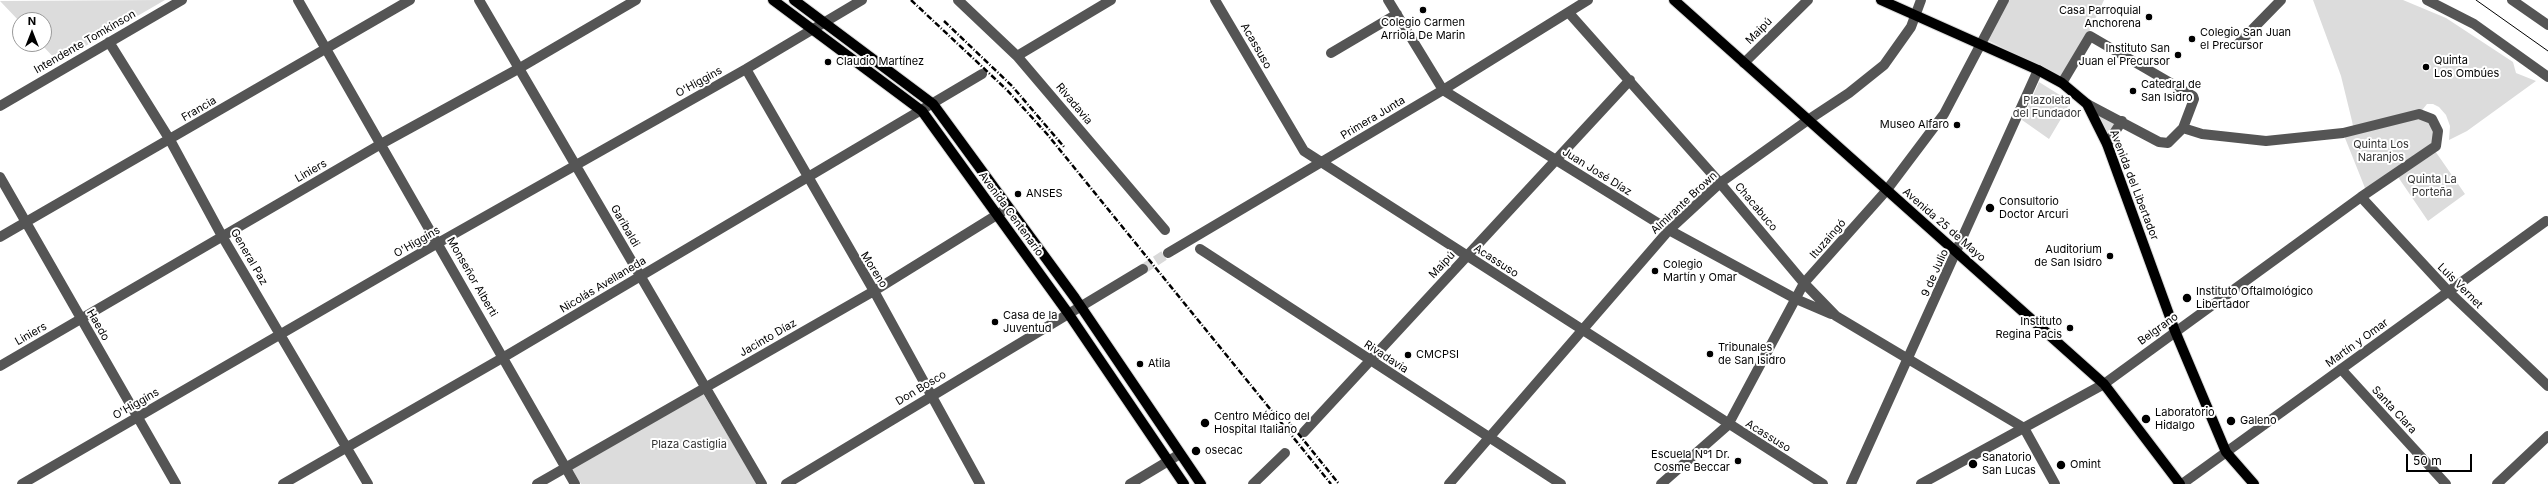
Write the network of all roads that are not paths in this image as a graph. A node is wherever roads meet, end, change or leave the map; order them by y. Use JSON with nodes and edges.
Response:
{"nodes":[{"id":1,"x":182,"y":0,"type":"edge"},
{"id":2,"x":298,"y":0,"type":"edge"},
{"id":3,"x":410,"y":0,"type":"edge"},
{"id":4,"x":479,"y":0,"type":"edge"},
{"id":5,"x":636,"y":0,"type":"edge"},
{"id":6,"x":773,"y":0,"type":"edge"},
{"id":7,"x":794,"y":0,"type":"edge"},
{"id":8,"x":862,"y":0,"type":"edge"},
{"id":9,"x":958,"y":0,"type":"edge"},
{"id":10,"x":1111,"y":0,"type":"edge"},
{"id":11,"x":1215,"y":0,"type":"edge"},
{"id":12,"x":1388,"y":0,"type":"edge"},
{"id":13,"x":1588,"y":0,"type":"edge"},
{"id":14,"x":1674,"y":0,"type":"edge"},
{"id":15,"x":1808,"y":0,"type":"edge"},
{"id":16,"x":1881,"y":0,"type":"edge"},
{"id":17,"x":1921,"y":0,"type":"edge"},
{"id":18,"x":2004,"y":0,"type":"edge"},
{"id":19,"x":2281,"y":0,"type":"edge"},
{"id":20,"x":2427,"y":0,"type":"edge"},
{"id":21,"x":2512,"y":0,"type":"edge"},
{"id":22,"x":1569,"y":13,"type":"junction"},
{"id":23,"x":1397,"y":14,"type":"junction"},
{"id":24,"x":1916,"y":15,"type":"junction"},
{"id":25,"x":824,"y":22,"type":"junction"},
{"id":26,"x":2548,"y":25,"type":"edge"},
{"id":27,"x":811,"y":29,"type":"junction"},
{"id":28,"x":109,"y":42,"type":"junction"},
{"id":29,"x":1982,"y":43,"type":"junction"},
{"id":30,"x":2237,"y":45,"type":"dead end"},
{"id":31,"x":325,"y":49,"type":"junction"},
{"id":32,"x":1331,"y":53,"type":"dead end"},
{"id":33,"x":1017,"y":56,"type":"junction"},
{"id":34,"x":1744,"y":62,"type":"junction"},
{"id":35,"x":518,"y":69,"type":"junction"},
{"id":36,"x":746,"y":70,"type":"junction"},
{"id":37,"x":2038,"y":70,"type":"junction"},
{"id":38,"x":982,"y":74,"type":"dead end"},
{"id":39,"x":2548,"y":77,"type":"edge"},
{"id":40,"x":1630,"y":80,"type":"junction"},
{"id":41,"x":2062,"y":84,"type":"junction"},
{"id":42,"x":1443,"y":90,"type":"junction"},
{"id":43,"x":933,"y":104,"type":"junction"},
{"id":44,"x":2087,"y":104,"type":"junction"},
{"id":45,"x":0,"y":106,"type":"edge"},
{"id":46,"x":922,"y":111,"type":"junction"},
{"id":47,"x":1808,"y":120,"type":"junction"},
{"id":48,"x":2122,"y":122,"type":"junction"},
{"id":49,"x":2183,"y":128,"type":"junction"},
{"id":50,"x":170,"y":140,"type":"junction"},
{"id":51,"x":381,"y":144,"type":"junction"},
{"id":52,"x":2107,"y":144,"type":"junction"},
{"id":53,"x":1555,"y":160,"type":"junction"},
{"id":54,"x":1320,"y":163,"type":"junction"},
{"id":55,"x":576,"y":165,"type":"junction"},
{"id":56,"x":0,"y":177,"type":"edge"},
{"id":57,"x":808,"y":177,"type":"junction"},
{"id":58,"x":1720,"y":183,"type":"junction"},
{"id":59,"x":1886,"y":191,"type":"junction"},
{"id":60,"x":2361,"y":197,"type":"junction"},
{"id":61,"x":1008,"y":208,"type":"junction"},
{"id":62,"x":997,"y":216,"type":"junction"},
{"id":63,"x":2546,"y":221,"type":"dead end"},
{"id":64,"x":25,"y":222,"type":"junction"},
{"id":65,"x":1165,"y":230,"type":"dead end"},
{"id":66,"x":1669,"y":230,"type":"junction"},
{"id":67,"x":222,"y":236,"type":"junction"},
{"id":68,"x":0,"y":237,"type":"edge"},
{"id":69,"x":438,"y":243,"type":"junction"},
{"id":70,"x":1200,"y":249,"type":"dead end"},
{"id":71,"x":1958,"y":252,"type":"junction"},
{"id":72,"x":1168,"y":253,"type":"tunnel mouth"},
{"id":73,"x":1467,"y":256,"type":"junction"},
{"id":74,"x":1143,"y":269,"type":"tunnel mouth"},
{"id":75,"x":640,"y":277,"type":"junction"},
{"id":76,"x":1804,"y":284,"type":"junction"},
{"id":77,"x":874,"y":291,"type":"junction"},
{"id":78,"x":2448,"y":291,"type":"junction"},
{"id":79,"x":1796,"y":299,"type":"junction"},
{"id":80,"x":1080,"y":306,"type":"junction"},
{"id":81,"x":1068,"y":313,"type":"junction"},
{"id":82,"x":1836,"y":316,"type":"junction"},
{"id":83,"x":81,"y":319,"type":"junction"},
{"id":84,"x":2175,"y":331,"type":"junction"},
{"id":85,"x":1583,"y":332,"type":"junction"},
{"id":86,"x":280,"y":335,"type":"junction"},
{"id":87,"x":504,"y":357,"type":"junction"},
{"id":88,"x":1909,"y":359,"type":"junction"},
{"id":89,"x":1370,"y":361,"type":"junction"},
{"id":90,"x":0,"y":366,"type":"edge"},
{"id":91,"x":2341,"y":369,"type":"junction"},
{"id":92,"x":2104,"y":384,"type":"junction"},
{"id":93,"x":2548,"y":386,"type":"edge"},
{"id":94,"x":704,"y":388,"type":"junction"},
{"id":95,"x":932,"y":395,"type":"junction"},
{"id":96,"x":137,"y":418,"type":"junction"},
{"id":97,"x":1728,"y":425,"type":"junction"},
{"id":98,"x":2024,"y":428,"type":"junction"},
{"id":99,"x":1304,"y":432,"type":"dead end"},
{"id":100,"x":2548,"y":436,"type":"edge"},
{"id":101,"x":1490,"y":438,"type":"junction"},
{"id":102,"x":346,"y":446,"type":"junction"},
{"id":103,"x":2226,"y":452,"type":"junction"},
{"id":104,"x":1180,"y":454,"type":"junction"},
{"id":105,"x":1285,"y":454,"type":"dead end"},
{"id":106,"x":1168,"y":461,"type":"junction"},
{"id":107,"x":565,"y":467,"type":"junction"},
{"id":108,"x":22,"y":484,"type":"edge"},
{"id":109,"x":176,"y":484,"type":"edge"},
{"id":110,"x":283,"y":484,"type":"edge"},
{"id":111,"x":368,"y":484,"type":"edge"},
{"id":112,"x":537,"y":484,"type":"edge"},
{"id":113,"x":575,"y":484,"type":"edge"},
{"id":114,"x":762,"y":484,"type":"edge"},
{"id":115,"x":786,"y":484,"type":"edge"},
{"id":116,"x":980,"y":484,"type":"edge"},
{"id":117,"x":1130,"y":484,"type":"edge"},
{"id":118,"x":1184,"y":484,"type":"edge"},
{"id":119,"x":1200,"y":484,"type":"edge"},
{"id":120,"x":1253,"y":484,"type":"edge"},
{"id":121,"x":1449,"y":484,"type":"edge"},
{"id":122,"x":1561,"y":484,"type":"edge"},
{"id":123,"x":1661,"y":484,"type":"edge"},
{"id":124,"x":1823,"y":484,"type":"edge"},
{"id":125,"x":1851,"y":484,"type":"edge"},
{"id":126,"x":1921,"y":484,"type":"edge"},
{"id":127,"x":2055,"y":484,"type":"edge"},
{"id":128,"x":2181,"y":484,"type":"edge"},
{"id":129,"x":2254,"y":484,"type":"edge"},
{"id":130,"x":2446,"y":484,"type":"edge"},
{"id":131,"x":2497,"y":484,"type":"edge"}],
"edges":[{"from":1,"to":28,"type":"street","name":"Intendente Tomkinson"},
{"from":2,"to":31,"type":"street","name":"Monseñor Alberti"},
{"from":3,"to":31,"type":"street","name":"Francia"},
{"from":4,"to":35,"type":"street","name":"Garibaldi"},
{"from":5,"to":35,"type":"street","name":"Liniers"},
{"from":6,"to":27,"type":"main road","name":"Avenida Centenario"},
{"from":7,"to":25,"type":"main road","name":"Avenida Centenario"},
{"from":8,"to":25,"type":"street","name":"O'Higgins"},
{"from":9,"to":33,"type":"street","name":"Rivadavia"},
{"from":10,"to":33,"type":"street"},
{"from":11,"to":54,"type":"street","name":"Acassuso"},
{"from":12,"to":23,"type":"street","name":"Juan José Díaz"},
{"from":13,"to":22,"type":"street","name":"Primera Junta"},
{"from":14,"to":34,"type":"main road","name":"Avenida 25 de Mayo"},
{"from":15,"to":34,"type":"street","name":"Maipú"},
{"from":16,"to":24,"type":"main road","name":"Avenida del Libertador"},
{"from":17,"to":24,"type":"street","name":"Almirante Brown"},
{"from":18,"to":29,"type":"street","name":"Ituzaingó"},
{"from":19,"to":30,"type":"street"},
{"from":20,"to":39,"type":"street"},
{"from":21,"to":26,"type":"street"},
{"from":22,"to":40,"type":"street","name":"Chacabuco"},
{"from":22,"to":42,"type":"street","name":"Primera Junta"},
{"from":23,"to":32,"type":"street"},
{"from":23,"to":42,"type":"street","name":"Juan José Díaz"},
{"from":24,"to":29,"type":"main road","name":"Avenida del Libertador"},
{"from":24,"to":47,"type":"street","name":"Almirante Brown"},
{"from":25,"to":27,"type":"street","name":"O'Higgins"},
{"from":25,"to":43,"type":"main road","name":"Avenida Centenario"},
{"from":27,"to":36,"type":"street","name":"O'Higgins"},
{"from":27,"to":46,"type":"main road","name":"Avenida Centenario"},
{"from":28,"to":45,"type":"street","name":"Intendente Tomkinson"},
{"from":28,"to":50,"type":"street","name":"General Paz"},
{"from":29,"to":37,"type":"main road","name":"Avenida del Libertador"},
{"from":29,"to":59,"type":"street","name":"Ituzaingó"},
{"from":31,"to":50,"type":"street","name":"Francia"},
{"from":31,"to":51,"type":"street","name":"Monseñor Alberti"},
{"from":33,"to":65,"type":"street","name":"Rivadavia"},
{"from":34,"to":47,"type":"main road","name":"Avenida 25 de Mayo"},
{"from":35,"to":51,"type":"street","name":"Liniers"},
{"from":35,"to":55,"type":"street","name":"Garibaldi"},
{"from":36,"to":55,"type":"street","name":"O'Higgins"},
{"from":36,"to":57,"type":"street","name":"Moreno"},
{"from":37,"to":41,"type":"main road","name":"Avenida del Libertador"},
{"from":37,"to":71,"type":"street","name":"9 de Julio"},
{"from":38,"to":43,"type":"street","name":"Nicolás Avellaneda"},
{"from":40,"to":53,"type":"street","name":"Maipú"},
{"from":40,"to":58,"type":"street","name":"Chacabuco"},
{"from":41,"to":44,"type":"main road","name":"Avenida del Libertador"},
{"from":41,"to":49,"type":"street"},
{"from":42,"to":53,"type":"street","name":"Juan José Díaz"},
{"from":42,"to":54,"type":"street","name":"Primera Junta"},
{"from":43,"to":46,"type":"street","name":"Nicolás Avellaneda"},
{"from":43,"to":61,"type":"main road","name":"Avenida Centenario"},
{"from":44,"to":48,"type":"street"},
{"from":44,"to":52,"type":"main road","name":"Avenida del Libertador"},
{"from":46,"to":57,"type":"street","name":"Nicolás Avellaneda"},
{"from":46,"to":62,"type":"main road","name":"Avenida Centenario"},
{"from":47,"to":58,"type":"street","name":"Almirante Brown"},
{"from":47,"to":59,"type":"main road","name":"Avenida 25 de Mayo"},
{"from":48,"to":49,"type":"street"},
{"from":48,"to":52,"type":"street"},
{"from":49,"to":60,"type":"street","name":"Belgrano"},
{"from":50,"to":64,"type":"street","name":"Francia"},
{"from":50,"to":67,"type":"street","name":"General Paz"},
{"from":51,"to":67,"type":"street","name":"Liniers"},
{"from":51,"to":69,"type":"street","name":"Monseñor Alberti"},
{"from":52,"to":84,"type":"main road","name":"Avenida del Libertador"},
{"from":53,"to":66,"type":"street","name":"Juan José Díaz"},
{"from":53,"to":73,"type":"street","name":"Maipú"},
{"from":54,"to":72,"type":"street","name":"Primera Junta"},
{"from":54,"to":73,"type":"street","name":"Acassuso"},
{"from":55,"to":69,"type":"street","name":"O'Higgins"},
{"from":55,"to":75,"type":"street","name":"Garibaldi"},
{"from":56,"to":64,"type":"street","name":"Haedo"},
{"from":57,"to":75,"type":"street","name":"Nicolás Avellaneda"},
{"from":57,"to":77,"type":"street","name":"Moreno"},
{"from":58,"to":66,"type":"street","name":"Almirante Brown"},
{"from":58,"to":76,"type":"street","name":"Chacabuco"},
{"from":59,"to":71,"type":"main road","name":"Avenida 25 de Mayo"},
{"from":59,"to":76,"type":"street","name":"Ituzaingó"},
{"from":60,"to":78,"type":"street","name":"Luis Vernet"},
{"from":60,"to":84,"type":"street","name":"Belgrano"},
{"from":61,"to":62,"type":"street","name":"Jacinto Díaz"},
{"from":61,"to":80,"type":"main road","name":"Avenida Centenario"},
{"from":62,"to":77,"type":"street","name":"Jacinto Díaz"},
{"from":62,"to":81,"type":"main road","name":"Avenida Centenario"},
{"from":63,"to":78,"type":"street","name":"Martín y Omar"},
{"from":64,"to":68,"type":"street","name":"Francia"},
{"from":64,"to":83,"type":"street","name":"Haedo"},
{"from":66,"to":79,"type":"street","name":"Juan José Díaz"},
{"from":66,"to":85,"type":"street","name":"Almirante Brown"},
{"from":67,"to":83,"type":"street","name":"Liniers"},
{"from":67,"to":86,"type":"street","name":"General Paz"},
{"from":69,"to":86,"type":"street","name":"O'Higgins"},
{"from":69,"to":87,"type":"street","name":"Monseñor Alberti"},
{"from":70,"to":89,"type":"street","name":"Rivadavia"},
{"from":71,"to":88,"type":"street","name":"9 de Julio"},
{"from":71,"to":92,"type":"main road","name":"Avenida 25 de Mayo"},
{"from":73,"to":85,"type":"street","name":"Acassuso"},
{"from":73,"to":89,"type":"street","name":"Maipú"},
{"from":74,"to":80,"type":"street"},
{"from":75,"to":87,"type":"street","name":"Nicolás Avellaneda"},
{"from":75,"to":94,"type":"street","name":"Garibaldi"},
{"from":76,"to":79,"type":"street","name":"Ituzaingó"},
{"from":76,"to":82,"type":"street","name":"Chacabuco"},
{"from":77,"to":94,"type":"street","name":"Jacinto Díaz"},
{"from":77,"to":95,"type":"street","name":"Moreno"},
{"from":78,"to":91,"type":"street","name":"Martín y Omar"},
{"from":78,"to":93,"type":"street","name":"Luis Vernet"},
{"from":79,"to":82,"type":"street","name":"Juan José Díaz"},
{"from":79,"to":97,"type":"street","name":"Ituzaingó"},
{"from":80,"to":81,"type":"street"},
{"from":80,"to":104,"type":"main road","name":"Avenida Centenario"},
{"from":81,"to":95,"type":"street","name":"Don Bosco"},
{"from":81,"to":106,"type":"main road","name":"Avenida Centenario"},
{"from":82,"to":88,"type":"street","name":"Chacabuco"},
{"from":83,"to":90,"type":"street","name":"Liniers"},
{"from":83,"to":96,"type":"street","name":"Haedo"},
{"from":84,"to":92,"type":"street","name":"Belgrano"},
{"from":84,"to":103,"type":"main road","name":"Avenida del Libertador"},
{"from":85,"to":97,"type":"street","name":"Acassuso"},
{"from":85,"to":101,"type":"street","name":"Almirante Brown"},
{"from":86,"to":96,"type":"street","name":"O'Higgins"},
{"from":86,"to":102,"type":"street","name":"General Paz"},
{"from":87,"to":102,"type":"street","name":"Nicolás Avellaneda"},
{"from":87,"to":107,"type":"street","name":"Monseñor Alberti"},
{"from":88,"to":98,"type":"street","name":"Chacabuco"},
{"from":88,"to":125,"type":"street","name":"9 de Julio"},
{"from":89,"to":99,"type":"street","name":"Maipú"},
{"from":89,"to":101,"type":"street","name":"Rivadavia"},
{"from":91,"to":103,"type":"street","name":"Martín y Omar"},
{"from":91,"to":130,"type":"street","name":"Santa Clara"},
{"from":92,"to":98,"type":"street","name":"Belgrano"},
{"from":92,"to":128,"type":"main road","name":"Avenida 25 de Mayo"},
{"from":94,"to":107,"type":"street","name":"Jacinto Díaz"},
{"from":94,"to":114,"type":"street","name":"Garibaldi"},
{"from":95,"to":115,"type":"street","name":"Don Bosco"},
{"from":95,"to":116,"type":"street","name":"Moreno"},
{"from":96,"to":108,"type":"street","name":"O'Higgins"},
{"from":96,"to":109,"type":"street","name":"Haedo"},
{"from":97,"to":123,"type":"street","name":"Ituzaingó"},
{"from":97,"to":124,"type":"street","name":"Acassuso"},
{"from":98,"to":126,"type":"street","name":"Belgrano"},
{"from":98,"to":127,"type":"street"},
{"from":100,"to":131,"type":"street"},
{"from":101,"to":121,"type":"street","name":"Almirante Brown"},
{"from":101,"to":122,"type":"street","name":"Rivadavia"},
{"from":102,"to":110,"type":"street","name":"Nicolás Avellaneda"},
{"from":102,"to":111,"type":"street","name":"General Paz"},
{"from":103,"to":128,"type":"street","name":"Martín y Omar"},
{"from":103,"to":129,"type":"main road","name":"Avenida del Libertador"},
{"from":104,"to":106,"type":"street"},
{"from":104,"to":119,"type":"main road","name":"Avenida Centenario"},
{"from":105,"to":120,"type":"street"},
{"from":106,"to":117,"type":"street"},
{"from":106,"to":118,"type":"main road","name":"Avenida Centenario"},
{"from":107,"to":112,"type":"street","name":"Jacinto Díaz"},
{"from":107,"to":113,"type":"street","name":"Monseñor Alberti"}]}
